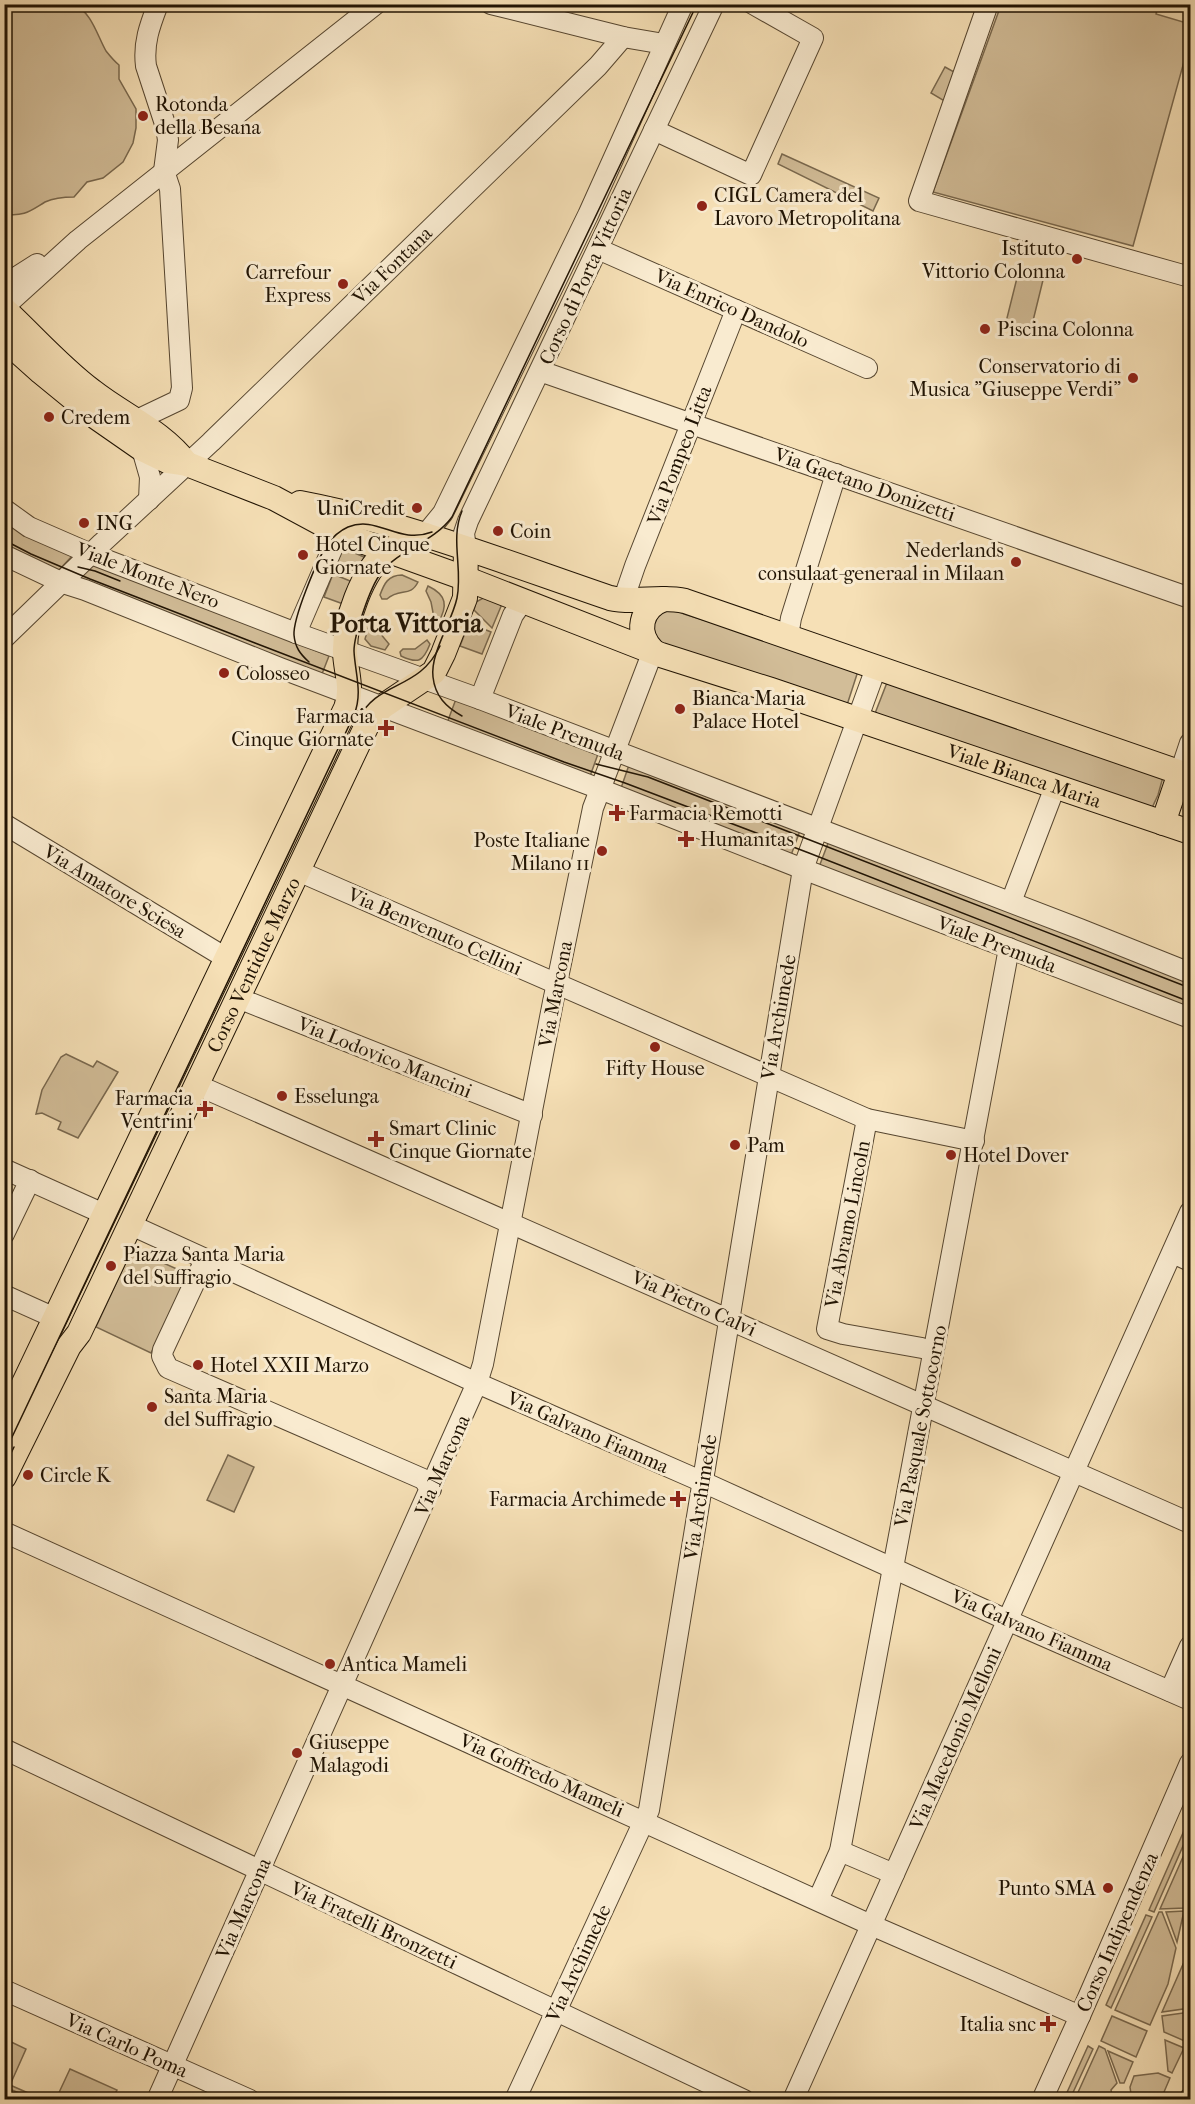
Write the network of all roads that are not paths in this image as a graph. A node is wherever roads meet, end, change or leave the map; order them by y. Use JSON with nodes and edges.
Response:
{"nodes":[{"id":1,"x":158,"y":4,"type":"edge"},
{"id":2,"x":376,"y":4,"type":"edge"},
{"id":3,"x":491,"y":4,"type":"edge"},
{"id":4,"x":683,"y":4,"type":"edge"},
{"id":5,"x":714,"y":4,"type":"edge"},
{"id":6,"x":753,"y":4,"type":"edge"},
{"id":7,"x":988,"y":4,"type":"edge"},
{"id":8,"x":588,"y":28,"type":"junction"},
{"id":9,"x":623,"y":37,"type":"junction"},
{"id":10,"x":664,"y":44,"type":"junction"},
{"id":11,"x":598,"y":66,"type":"junction"},
{"id":12,"x":654,"y":130,"type":"junction"},
{"id":13,"x":164,"y":171,"type":"junction"},
{"id":14,"x":78,"y":240,"type":"junction"},
{"id":15,"x":598,"y":249,"type":"junction"},
{"id":16,"x":1191,"y":277,"type":"edge"},
{"id":17,"x":4,"y":285,"type":"edge"},
{"id":18,"x":4,"y":308,"type":"edge"},
{"id":19,"x":736,"y":310,"type":"junction"},
{"id":20,"x":4,"y":339,"type":"edge"},
{"id":21,"x":867,"y":368,"type":"dead end"},
{"id":22,"x":540,"y":371,"type":"junction"},
{"id":23,"x":137,"y":420,"type":"junction"},
{"id":24,"x":692,"y":424,"type":"junction"},
{"id":25,"x":142,"y":449,"type":"junction"},
{"id":26,"x":187,"y":464,"type":"junction"},
{"id":27,"x":836,"y":474,"type":"junction"},
{"id":28,"x":274,"y":498,"type":"junction"},
{"id":29,"x":149,"y":500,"type":"junction"},
{"id":30,"x":325,"y":508,"type":"junction"},
{"id":31,"x":4,"y":509,"type":"edge"},
{"id":32,"x":339,"y":532,"type":"junction"},
{"id":33,"x":425,"y":535,"type":"junction"},
{"id":34,"x":466,"y":549,"type":"junction"},
{"id":35,"x":388,"y":550,"type":"junction"},
{"id":36,"x":91,"y":554,"type":"junction"},
{"id":37,"x":4,"y":555,"type":"edge"},
{"id":38,"x":531,"y":571,"type":"junction"},
{"id":39,"x":467,"y":579,"type":"junction"},
{"id":40,"x":63,"y":583,"type":"junction"},
{"id":41,"x":1191,"y":598,"type":"edge"},
{"id":42,"x":664,"y":599,"type":"junction"},
{"id":43,"x":523,"y":601,"type":"junction"},
{"id":44,"x":623,"y":601,"type":"junction"},
{"id":45,"x":296,"y":633,"type":"junction"},
{"id":46,"x":788,"y":636,"type":"junction"},
{"id":47,"x":4,"y":638,"type":"edge"},
{"id":48,"x":345,"y":651,"type":"junction"},
{"id":49,"x":653,"y":651,"type":"junction"},
{"id":50,"x":876,"y":668,"type":"junction"},
{"id":51,"x":425,"y":680,"type":"junction"},
{"id":52,"x":350,"y":695,"type":"junction"},
{"id":53,"x":480,"y":699,"type":"junction"},
{"id":54,"x":382,"y":707,"type":"junction"},
{"id":55,"x":857,"y":720,"type":"junction"},
{"id":56,"x":1191,"y":743,"type":"edge"},
{"id":57,"x":615,"y":751,"type":"junction"},
{"id":58,"x":1185,"y":775,"type":"edge"},
{"id":59,"x":1055,"y":788,"type":"junction"},
{"id":60,"x":600,"y":789,"type":"junction"},
{"id":61,"x":1163,"y":823,"type":"junction"},
{"id":62,"x":4,"y":824,"type":"edge"},
{"id":63,"x":818,"y":828,"type":"junction"},
{"id":64,"x":1191,"y":832,"type":"edge"},
{"id":65,"x":803,"y":869,"type":"junction"},
{"id":66,"x":298,"y":871,"type":"junction"},
{"id":67,"x":1011,"y":902,"type":"junction"},
{"id":68,"x":1009,"y":948,"type":"junction"},
{"id":69,"x":226,"y":958,"type":"junction"},
{"id":70,"x":1191,"y":973,"type":"edge"},
{"id":71,"x":557,"y":984,"type":"junction"},
{"id":72,"x":238,"y":998,"type":"junction"},
{"id":73,"x":1191,"y":1018,"type":"edge"},
{"id":74,"x":769,"y":1077,"type":"junction"},
{"id":75,"x":197,"y":1084,"type":"junction"},
{"id":76,"x":532,"y":1115,"type":"junction"},
{"id":77,"x":867,"y":1119,"type":"junction"},
{"id":78,"x":974,"y":1141,"type":"junction"},
{"id":79,"x":4,"y":1169,"type":"edge"},
{"id":80,"x":30,"y":1180,"type":"junction"},
{"id":81,"x":1191,"y":1212,"type":"edge"},
{"id":82,"x":104,"y":1214,"type":"junction"},
{"id":83,"x":510,"y":1223,"type":"junction"},
{"id":84,"x":131,"y":1225,"type":"junction"},
{"id":85,"x":4,"y":1234,"type":"edge"},
{"id":86,"x":1182,"y":1257,"type":"edge"},
{"id":87,"x":205,"y":1260,"type":"junction"},
{"id":88,"x":4,"y":1295,"type":"edge"},
{"id":89,"x":55,"y":1318,"type":"junction"},
{"id":90,"x":729,"y":1318,"type":"junction"},
{"id":91,"x":922,"y":1348,"type":"dead end"},
{"id":92,"x":477,"y":1383,"type":"junction"},
{"id":93,"x":924,"y":1406,"type":"junction"},
{"id":94,"x":4,"y":1425,"type":"edge"},
{"id":95,"x":1074,"y":1473,"type":"junction"},
{"id":96,"x":4,"y":1477,"type":"edge"},
{"id":97,"x":703,"y":1482,"type":"junction"},
{"id":98,"x":431,"y":1489,"type":"junction"},
{"id":99,"x":1191,"y":1523,"type":"edge"},
{"id":100,"x":4,"y":1532,"type":"edge"},
{"id":101,"x":893,"y":1567,"type":"junction"},
{"id":102,"x":1007,"y":1620,"type":"junction"},
{"id":103,"x":1191,"y":1646,"type":"edge"},
{"id":104,"x":342,"y":1686,"type":"junction"},
{"id":105,"x":1170,"y":1691,"type":"junction"},
{"id":106,"x":1191,"y":1700,"type":"edge"},
{"id":107,"x":4,"y":1749,"type":"edge"},
{"id":108,"x":1191,"y":1763,"type":"edge"},
{"id":109,"x":644,"y":1821,"type":"junction"},
{"id":110,"x":840,"y":1851,"type":"junction"},
{"id":111,"x":260,"y":1870,"type":"junction"},
{"id":112,"x":894,"y":1874,"type":"junction"},
{"id":113,"x":818,"y":1900,"type":"junction"},
{"id":114,"x":871,"y":1925,"type":"junction"},
{"id":115,"x":4,"y":1990,"type":"edge"},
{"id":116,"x":556,"y":2011,"type":"junction"},
{"id":117,"x":1080,"y":2016,"type":"junction"},
{"id":118,"x":172,"y":2065,"type":"junction"},
{"id":119,"x":157,"y":2100,"type":"edge"},
{"id":120,"x":250,"y":2100,"type":"edge"},
{"id":121,"x":515,"y":2100,"type":"edge"},
{"id":122,"x":744,"y":2100,"type":"edge"},
{"id":123,"x":793,"y":2100,"type":"edge"},
{"id":124,"x":1042,"y":2100,"type":"edge"}],
"edges":[{"from":1,"to":13,"type":"street"},
{"from":2,"to":13,"type":"street"},
{"from":3,"to":8,"type":"street"},
{"from":4,"to":10,"type":"street","name":"Corso di Porta Vittoria"},
{"from":5,"to":12,"type":"street","name":"Corso di Porta Vittoria"},
{"from":6,"to":12,"type":"street"},
{"from":7,"to":16,"type":"street"},
{"from":8,"to":9,"type":"street"},
{"from":8,"to":11,"type":"street"},
{"from":9,"to":10,"type":"street"},
{"from":9,"to":11,"type":"street","name":"Via Fontana"},
{"from":10,"to":33,"type":"street","name":"Corso di Porta Vittoria"},
{"from":11,"to":26,"type":"street","name":"Via Fontana"},
{"from":12,"to":15,"type":"street","name":"Corso di Porta Vittoria"},
{"from":13,"to":14,"type":"street"},
{"from":13,"to":23,"type":"street"},
{"from":14,"to":17,"type":"street"},
{"from":14,"to":18,"type":"street"},
{"from":15,"to":19,"type":"street","name":"Via Enrico Dandolo"},
{"from":15,"to":22,"type":"street","name":"Corso di Porta Vittoria"},
{"from":18,"to":23,"type":"main road"},
{"from":19,"to":21,"type":"street","name":"Via Enrico Dandolo"},
{"from":19,"to":24,"type":"street","name":"Via Pompeo Litta"},
{"from":20,"to":25,"type":"main road"},
{"from":22,"to":24,"type":"street","name":"Via Gaetano Donizetti"},
{"from":22,"to":34,"type":"street","name":"Corso di Porta Vittoria"},
{"from":23,"to":26,"type":"main road"},
{"from":24,"to":27,"type":"street","name":"Via Gaetano Donizetti"},
{"from":24,"to":44,"type":"street","name":"Via Pompeo Litta"},
{"from":25,"to":26,"type":"main road"},
{"from":25,"to":29,"type":"street"},
{"from":26,"to":28,"type":"main road"},
{"from":26,"to":29,"type":"street","name":"Via Fontana"},
{"from":27,"to":41,"type":"street","name":"Via Gaetano Donizetti"},
{"from":27,"to":46,"type":"street"},
{"from":28,"to":30,"type":"main road"},
{"from":28,"to":32,"type":"main road","name":"Viale Bianca Maria"},
{"from":29,"to":36,"type":"street","name":"Via Fontana"},
{"from":30,"to":32,"type":"main road"},
{"from":30,"to":33,"type":"main road"},
{"from":31,"to":36,"type":"street","name":"Viale Monte Nero"},
{"from":32,"to":35,"type":"main road","name":"Viale Bianca Maria"},
{"from":32,"to":45,"type":"street"},
{"from":33,"to":34,"type":"main road"},
{"from":33,"to":35,"type":"main road"},
{"from":34,"to":38,"type":"main road"},
{"from":34,"to":39,"type":"main road"},
{"from":35,"to":39,"type":"main road","name":"Viale Bianca Maria"},
{"from":35,"to":48,"type":"main road"},
{"from":36,"to":40,"type":"street","name":"Via Fontana"},
{"from":36,"to":45,"type":"street","name":"Viale Monte Nero"},
{"from":37,"to":40,"type":"street","name":"Viale Monte Nero"},
{"from":38,"to":43,"type":"main road"},
{"from":38,"to":44,"type":"main road"},
{"from":39,"to":43,"type":"main road","name":"Viale Bianca Maria"},
{"from":39,"to":51,"type":"main road"},
{"from":40,"to":47,"type":"street","name":"Via Fontana"},
{"from":40,"to":52,"type":"street","name":"Viale Monte Nero"},
{"from":42,"to":44,"type":"main road"},
{"from":42,"to":46,"type":"main road"},
{"from":42,"to":49,"type":"main road"},
{"from":43,"to":49,"type":"main road","name":"Viale Bianca Maria"},
{"from":43,"to":53,"type":"street"},
{"from":45,"to":48,"type":"street","name":"Viale Monte Nero"},
{"from":46,"to":50,"type":"main road"},
{"from":48,"to":51,"type":"street","name":"Viale Monte Nero"},
{"from":48,"to":52,"type":"main road"},
{"from":49,"to":55,"type":"main road","name":"Viale Bianca Maria"},
{"from":49,"to":57,"type":"street","name":"Via Marcona"},
{"from":50,"to":55,"type":"street"},
{"from":50,"to":58,"type":"main road"},
{"from":51,"to":53,"type":"street","name":"Viale Premuda"},
{"from":51,"to":54,"type":"main road"},
{"from":52,"to":54,"type":"street","name":"Viale Monte Nero"},
{"from":52,"to":69,"type":"main road","name":"Corso Ventidue Marzo"},
{"from":53,"to":57,"type":"street","name":"Viale Premuda"},
{"from":54,"to":60,"type":"street","name":"Viale Premuda"},
{"from":54,"to":66,"type":"main road","name":"Corso Ventidue Marzo"},
{"from":55,"to":59,"type":"main road","name":"Viale Bianca Maria"},
{"from":55,"to":63,"type":"street"},
{"from":56,"to":58,"type":"street"},
{"from":57,"to":60,"type":"street","name":"Via Marcona"},
{"from":57,"to":63,"type":"street","name":"Viale Premuda"},
{"from":58,"to":61,"type":"main road"},
{"from":59,"to":61,"type":"main road","name":"Viale Bianca Maria"},
{"from":59,"to":67,"type":"street"},
{"from":60,"to":65,"type":"street","name":"Viale Premuda"},
{"from":60,"to":71,"type":"street","name":"Via Marcona"},
{"from":61,"to":64,"type":"main road","name":"Viale Bianca Maria"},
{"from":62,"to":69,"type":"street","name":"Via Amatore Sciesa"},
{"from":63,"to":65,"type":"street"},
{"from":63,"to":67,"type":"street","name":"Viale Premuda"},
{"from":65,"to":68,"type":"street","name":"Viale Premuda"},
{"from":65,"to":74,"type":"street","name":"Via Archimede"},
{"from":66,"to":71,"type":"street","name":"Via Benvenuto Cellini"},
{"from":66,"to":72,"type":"main road","name":"Corso Ventidue Marzo"},
{"from":67,"to":70,"type":"street","name":"Viale Premuda"},
{"from":68,"to":73,"type":"street","name":"Viale Premuda"},
{"from":68,"to":78,"type":"street","name":"Via Pasquale Sottocorno"},
{"from":69,"to":82,"type":"main road","name":"Corso Ventidue Marzo"},
{"from":71,"to":74,"type":"street","name":"Via Benvenuto Cellini"},
{"from":71,"to":76,"type":"street","name":"Via Marcona"},
{"from":72,"to":75,"type":"main road","name":"Corso Ventidue Marzo"},
{"from":72,"to":76,"type":"street","name":"Via Lodovico Mancini"},
{"from":74,"to":77,"type":"street","name":"Via Benvenuto Cellini"},
{"from":74,"to":90,"type":"street","name":"Via Archimede"},
{"from":75,"to":83,"type":"street","name":"Via Pietro Calvi"},
{"from":75,"to":84,"type":"main road","name":"Corso Ventidue Marzo"},
{"from":76,"to":83,"type":"street","name":"Via Marcona"},
{"from":77,"to":78,"type":"street","name":"Via Benvenuto Cellini"},
{"from":77,"to":91,"type":"street","name":"Via Abramo Lincoln"},
{"from":78,"to":93,"type":"street","name":"Via Pasquale Sottocorno"},
{"from":79,"to":80,"type":"street"},
{"from":80,"to":82,"type":"street"},
{"from":80,"to":85,"type":"street"},
{"from":81,"to":86,"type":"street","name":"Via Macedonio Melloni"},
{"from":82,"to":84,"type":"main road"},
{"from":82,"to":89,"type":"main road"},
{"from":83,"to":90,"type":"street","name":"Via Pietro Calvi"},
{"from":83,"to":92,"type":"street","name":"Via Marcona"},
{"from":84,"to":87,"type":"street"},
{"from":84,"to":96,"type":"main road"},
{"from":86,"to":95,"type":"street","name":"Via Macedonio Melloni"},
{"from":87,"to":92,"type":"street","name":"Via Galvano Fiamma"},
{"from":87,"to":98,"type":"street"},
{"from":88,"to":89,"type":"street"},
{"from":89,"to":94,"type":"main road"},
{"from":90,"to":93,"type":"street","name":"Via Pietro Calvi"},
{"from":90,"to":97,"type":"street","name":"Via Archimede"},
{"from":92,"to":97,"type":"street","name":"Via Galvano Fiamma"},
{"from":92,"to":98,"type":"street","name":"Via Marcona"},
{"from":93,"to":95,"type":"street","name":"Via Pietro Calvi"},
{"from":93,"to":101,"type":"street","name":"Via Pasquale Sottocorno"},
{"from":95,"to":99,"type":"street","name":"Via Pietro Calvi"},
{"from":95,"to":102,"type":"street","name":"Via Macedonio Melloni"},
{"from":97,"to":101,"type":"street","name":"Via Galvano Fiamma"},
{"from":97,"to":109,"type":"street","name":"Via Archimede"},
{"from":98,"to":104,"type":"street","name":"Via Marcona"},
{"from":100,"to":104,"type":"street","name":"Via Goffredo Mameli"},
{"from":101,"to":102,"type":"street","name":"Via Galvano Fiamma"},
{"from":101,"to":110,"type":"street","name":"Via Pasquale Sottocorno"},
{"from":102,"to":105,"type":"street","name":"Via Galvano Fiamma"},
{"from":102,"to":112,"type":"street","name":"Via Macedonio Melloni"},
{"from":103,"to":105,"type":"street"},
{"from":104,"to":109,"type":"street","name":"Via Goffredo Mameli"},
{"from":104,"to":111,"type":"street","name":"Via Marcona"},
{"from":105,"to":106,"type":"street","name":"Via Galvano Fiamma"},
{"from":107,"to":111,"type":"street","name":"Via Fratelli Bronzetti"},
{"from":108,"to":117,"type":"street","name":"Corso Indipendenza"},
{"from":109,"to":113,"type":"street","name":"Via Goffredo Mameli"},
{"from":109,"to":116,"type":"street","name":"Via Archimede"},
{"from":110,"to":112,"type":"street"},
{"from":110,"to":113,"type":"street","name":"Via Pasquale Sottocorno"},
{"from":111,"to":116,"type":"street","name":"Via Fratelli Bronzetti"},
{"from":111,"to":118,"type":"street","name":"Via Marcona"},
{"from":112,"to":114,"type":"street","name":"Via Macedonio Melloni"},
{"from":113,"to":114,"type":"street","name":"Via Goffredo Mameli"},
{"from":114,"to":117,"type":"street","name":"Via Goffredo Mameli"},
{"from":114,"to":123,"type":"street","name":"Via Macedonio Melloni"},
{"from":115,"to":118,"type":"street","name":"Via Carlo Poma"},
{"from":116,"to":121,"type":"street","name":"Via Archimede"},
{"from":116,"to":122,"type":"street","name":"Via Fratelli Bronzetti"},
{"from":117,"to":124,"type":"street","name":"Corso Indipendenza"},
{"from":118,"to":119,"type":"street","name":"Via Marcona"},
{"from":118,"to":120,"type":"street","name":"Via Carlo Poma"}]}
